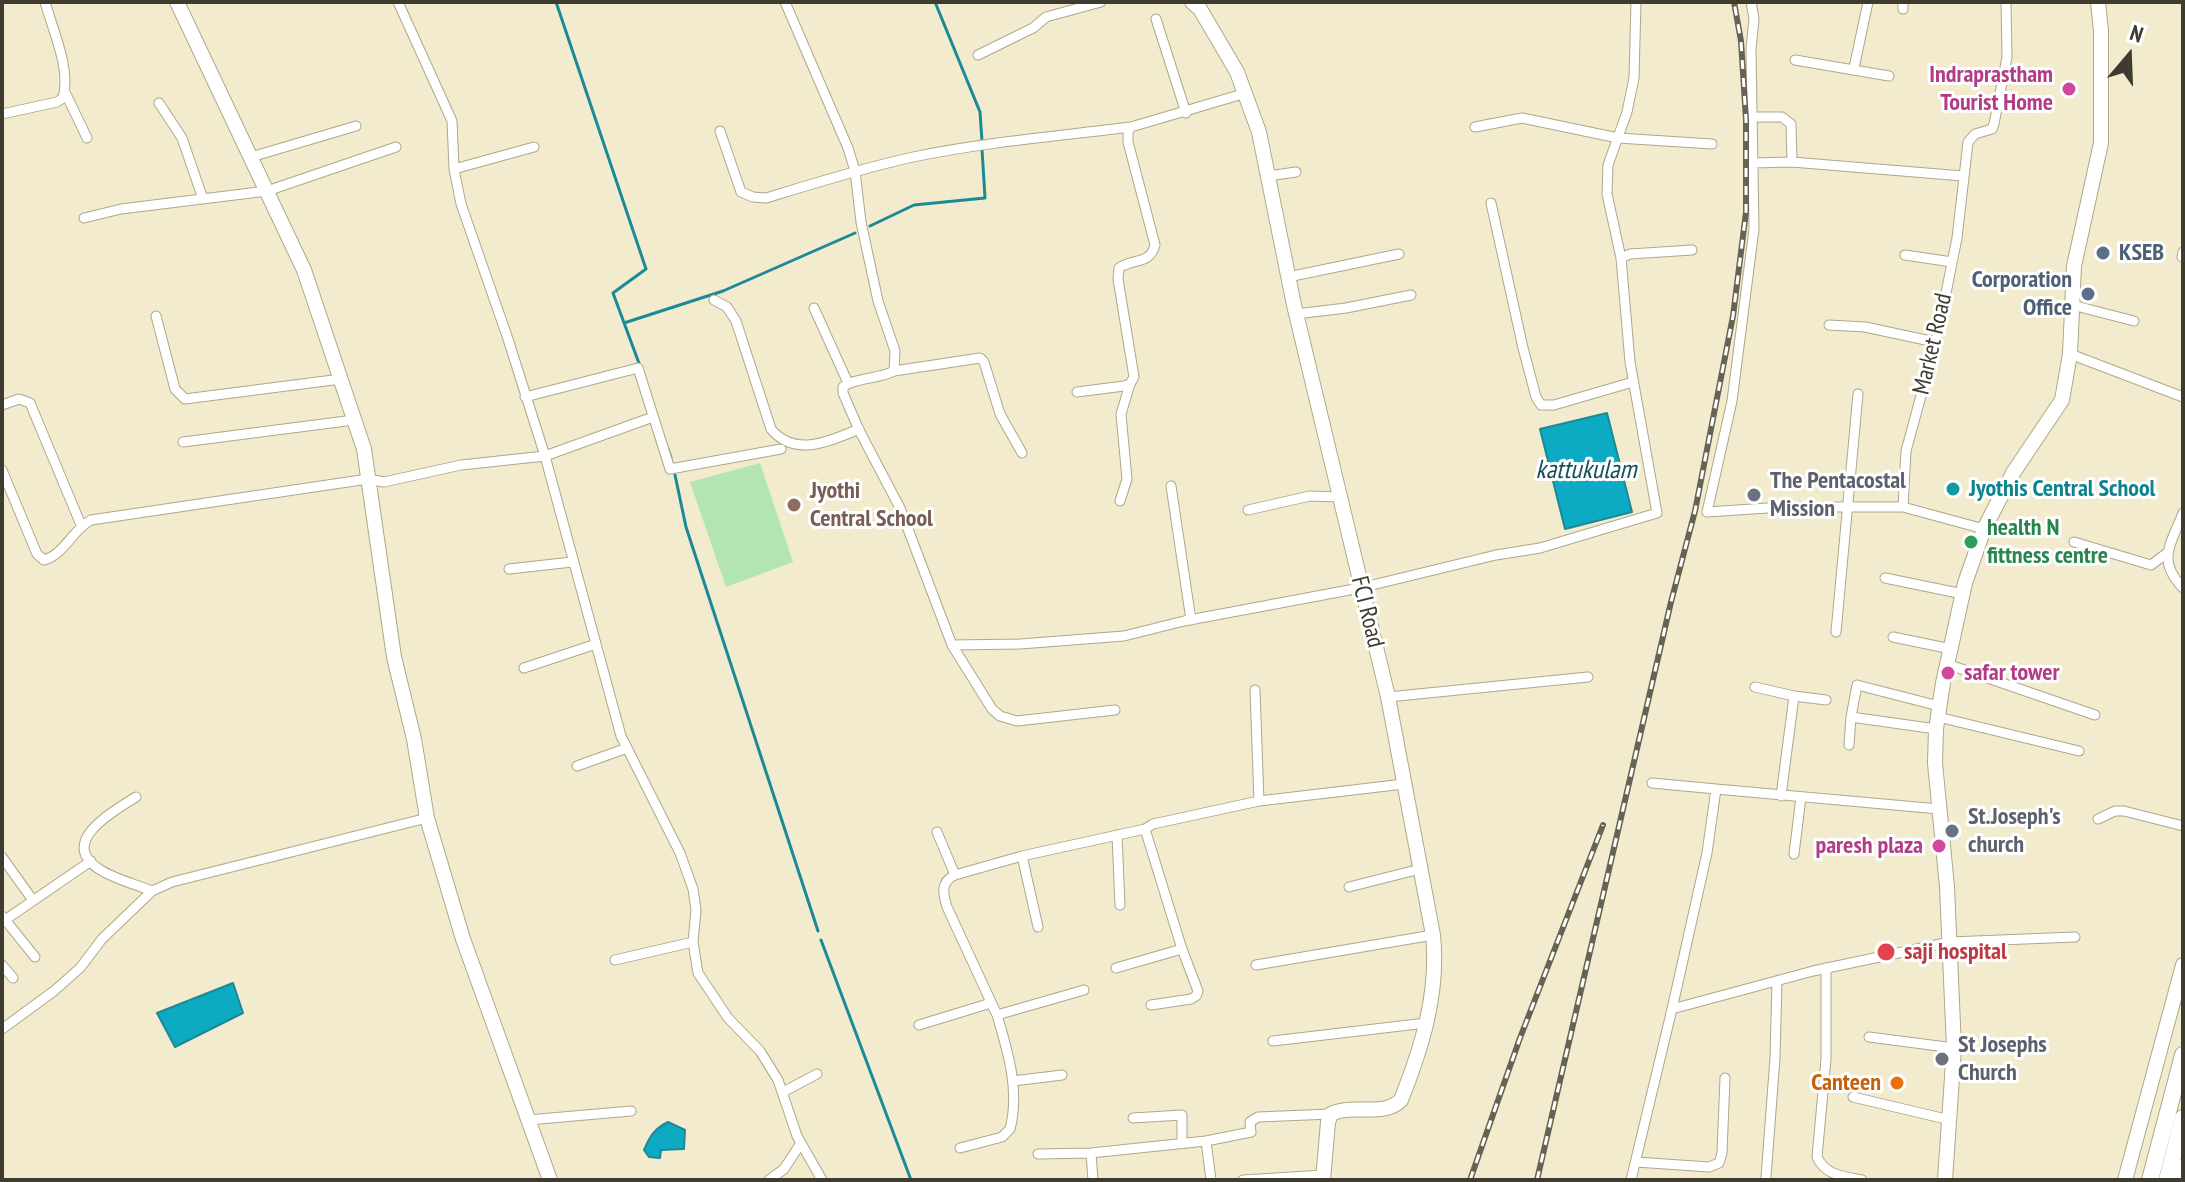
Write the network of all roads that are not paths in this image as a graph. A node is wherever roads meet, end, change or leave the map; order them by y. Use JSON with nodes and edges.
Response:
{"nodes":[{"id":1,"x":45,"y":2,"type":"edge"},
{"id":2,"x":177,"y":2,"type":"edge"},
{"id":3,"x":398,"y":2,"type":"edge"},
{"id":4,"x":785,"y":2,"type":"edge"},
{"id":5,"x":1101,"y":2,"type":"edge"},
{"id":6,"x":1192,"y":2,"type":"edge"},
{"id":7,"x":1636,"y":2,"type":"edge"},
{"id":8,"x":1751,"y":2,"type":"edge"},
{"id":9,"x":1868,"y":2,"type":"edge"},
{"id":10,"x":2006,"y":2,"type":"edge"},
{"id":11,"x":2098,"y":2,"type":"edge"},
{"id":12,"x":1156,"y":19,"type":"dead end"},
{"id":13,"x":978,"y":55,"type":"dead end"},
{"id":14,"x":1795,"y":60,"type":"dead end"},
{"id":15,"x":1854,"y":68,"type":"junction"},
{"id":16,"x":1889,"y":76,"type":"dead end"},
{"id":17,"x":65,"y":92,"type":"junction"},
{"id":18,"x":1246,"y":93,"type":"junction"},
{"id":19,"x":159,"y":103,"type":"dead end"},
{"id":20,"x":1186,"y":113,"type":"junction"},
{"id":21,"x":2,"y":114,"type":"edge"},
{"id":22,"x":1754,"y":117,"type":"junction"},
{"id":23,"x":356,"y":126,"type":"dead end"},
{"id":24,"x":1131,"y":127,"type":"junction"},
{"id":25,"x":1475,"y":127,"type":"dead end"},
{"id":26,"x":720,"y":131,"type":"dead end"},
{"id":27,"x":87,"y":138,"type":"dead end"},
{"id":28,"x":1618,"y":138,"type":"junction"},
{"id":29,"x":1712,"y":144,"type":"dead end"},
{"id":30,"x":396,"y":147,"type":"dead end"},
{"id":31,"x":534,"y":147,"type":"dead end"},
{"id":32,"x":251,"y":157,"type":"junction"},
{"id":33,"x":1792,"y":162,"type":"junction"},
{"id":34,"x":1753,"y":163,"type":"junction"},
{"id":35,"x":454,"y":169,"type":"junction"},
{"id":36,"x":855,"y":171,"type":"junction"},
{"id":37,"x":1296,"y":172,"type":"dead end"},
{"id":38,"x":1268,"y":176,"type":"junction"},
{"id":39,"x":1963,"y":176,"type":"junction"},
{"id":40,"x":267,"y":191,"type":"junction"},
{"id":41,"x":203,"y":199,"type":"junction"},
{"id":42,"x":1491,"y":203,"type":"dead end"},
{"id":43,"x":84,"y":218,"type":"dead end"},
{"id":44,"x":1692,"y":250,"type":"dead end"},
{"id":45,"x":1399,"y":254,"type":"dead end"},
{"id":46,"x":1905,"y":255,"type":"dead end"},
{"id":47,"x":1621,"y":258,"type":"junction"},
{"id":48,"x":1952,"y":262,"type":"junction"},
{"id":49,"x":1288,"y":277,"type":"junction"},
{"id":50,"x":1411,"y":295,"type":"dead end"},
{"id":51,"x":714,"y":300,"type":"dead end"},
{"id":52,"x":2072,"y":305,"type":"junction"},
{"id":53,"x":814,"y":308,"type":"dead end"},
{"id":54,"x":1296,"y":314,"type":"junction"},
{"id":55,"x":156,"y":316,"type":"dead end"},
{"id":56,"x":2134,"y":321,"type":"dead end"},
{"id":57,"x":1829,"y":325,"type":"dead end"},
{"id":58,"x":1935,"y":342,"type":"junction"},
{"id":59,"x":2070,"y":354,"type":"junction"},
{"id":60,"x":894,"y":371,"type":"junction"},
{"id":61,"x":341,"y":379,"type":"junction"},
{"id":62,"x":1633,"y":382,"type":"junction"},
{"id":63,"x":848,"y":383,"type":"junction"},
{"id":64,"x":1130,"y":384,"type":"junction"},
{"id":65,"x":1077,"y":392,"type":"dead end"},
{"id":66,"x":1858,"y":394,"type":"dead end"},
{"id":67,"x":525,"y":397,"type":"junction"},
{"id":68,"x":2183,"y":397,"type":"edge"},
{"id":69,"x":2,"y":405,"type":"edge"},
{"id":70,"x":653,"y":417,"type":"junction"},
{"id":71,"x":354,"y":420,"type":"junction"},
{"id":72,"x":859,"y":429,"type":"junction"},
{"id":73,"x":183,"y":442,"type":"dead end"},
{"id":74,"x":781,"y":449,"type":"dead end"},
{"id":75,"x":1022,"y":453,"type":"dead end"},
{"id":76,"x":545,"y":456,"type":"junction"},
{"id":77,"x":2,"y":470,"type":"edge"},
{"id":78,"x":368,"y":479,"type":"junction"},
{"id":79,"x":1171,"y":486,"type":"dead end"},
{"id":80,"x":1339,"y":497,"type":"junction"},
{"id":81,"x":1120,"y":501,"type":"dead end"},
{"id":82,"x":1848,"y":506,"type":"junction"},
{"id":83,"x":1903,"y":507,"type":"junction"},
{"id":84,"x":1248,"y":510,"type":"dead end"},
{"id":85,"x":2183,"y":513,"type":"edge"},
{"id":86,"x":81,"y":525,"type":"junction"},
{"id":87,"x":1984,"y":529,"type":"junction"},
{"id":88,"x":2074,"y":542,"type":"dead end"},
{"id":89,"x":2167,"y":553,"type":"junction"},
{"id":90,"x":572,"y":562,"type":"junction"},
{"id":91,"x":509,"y":569,"type":"dead end"},
{"id":92,"x":1885,"y":578,"type":"dead end"},
{"id":93,"x":1360,"y":588,"type":"junction"},
{"id":94,"x":2183,"y":588,"type":"edge"},
{"id":95,"x":1963,"y":594,"type":"junction"},
{"id":96,"x":1191,"y":620,"type":"junction"},
{"id":97,"x":1836,"y":632,"type":"dead end"},
{"id":98,"x":1893,"y":637,"type":"dead end"},
{"id":99,"x":596,"y":644,"type":"junction"},
{"id":100,"x":952,"y":645,"type":"junction"},
{"id":101,"x":1949,"y":656,"type":"junction"},
{"id":102,"x":524,"y":668,"type":"dead end"},
{"id":103,"x":1588,"y":677,"type":"dead end"},
{"id":104,"x":1755,"y":687,"type":"dead end"},
{"id":105,"x":1255,"y":690,"type":"dead end"},
{"id":106,"x":1794,"y":696,"type":"junction"},
{"id":107,"x":1388,"y":697,"type":"junction"},
{"id":108,"x":1826,"y":700,"type":"dead end"},
{"id":109,"x":1115,"y":710,"type":"dead end"},
{"id":110,"x":2095,"y":715,"type":"dead end"},
{"id":111,"x":1851,"y":717,"type":"junction"},
{"id":112,"x":1938,"y":717,"type":"junction"},
{"id":113,"x":1849,"y":745,"type":"dead end"},
{"id":114,"x":627,"y":748,"type":"junction"},
{"id":115,"x":2079,"y":751,"type":"dead end"},
{"id":116,"x":577,"y":766,"type":"dead end"},
{"id":117,"x":1652,"y":783,"type":"dead end"},
{"id":118,"x":1404,"y":784,"type":"junction"},
{"id":119,"x":1716,"y":789,"type":"junction"},
{"id":120,"x":1781,"y":796,"type":"junction"},
{"id":121,"x":136,"y":797,"type":"dead end"},
{"id":122,"x":1801,"y":797,"type":"junction"},
{"id":123,"x":1259,"y":801,"type":"junction"},
{"id":124,"x":1939,"y":809,"type":"junction"},
{"id":125,"x":427,"y":818,"type":"junction"},
{"id":126,"x":2098,"y":819,"type":"dead end"},
{"id":127,"x":2183,"y":826,"type":"edge"},
{"id":128,"x":1145,"y":829,"type":"junction"},
{"id":129,"x":937,"y":832,"type":"dead end"},
{"id":130,"x":1117,"y":835,"type":"junction"},
{"id":131,"x":1794,"y":854,"type":"dead end"},
{"id":132,"x":1022,"y":856,"type":"junction"},
{"id":133,"x":2,"y":857,"type":"edge"},
{"id":134,"x":91,"y":861,"type":"junction"},
{"id":135,"x":1420,"y":869,"type":"junction"},
{"id":136,"x":955,"y":875,"type":"junction"},
{"id":137,"x":1349,"y":887,"type":"dead end"},
{"id":138,"x":152,"y":891,"type":"junction"},
{"id":139,"x":32,"y":899,"type":"junction"},
{"id":140,"x":1120,"y":905,"type":"dead end"},
{"id":141,"x":3,"y":919,"type":"edge"},
{"id":142,"x":1038,"y":927,"type":"dead end"},
{"id":143,"x":1433,"y":935,"type":"junction"},
{"id":144,"x":2075,"y":937,"type":"dead end"},
{"id":145,"x":693,"y":942,"type":"junction"},
{"id":146,"x":1950,"y":942,"type":"junction"},
{"id":147,"x":1182,"y":949,"type":"junction"},
{"id":148,"x":35,"y":957,"type":"dead end"},
{"id":149,"x":615,"y":960,"type":"dead end"},
{"id":150,"x":2,"y":965,"type":"edge"},
{"id":151,"x":1256,"y":965,"type":"dead end"},
{"id":152,"x":2183,"y":965,"type":"edge"},
{"id":153,"x":1116,"y":968,"type":"dead end"},
{"id":154,"x":1826,"y":968,"type":"junction"},
{"id":155,"x":13,"y":978,"type":"dead end"},
{"id":156,"x":1777,"y":981,"type":"junction"},
{"id":157,"x":2183,"y":986,"type":"edge"},
{"id":158,"x":1084,"y":990,"type":"dead end"},
{"id":159,"x":991,"y":1003,"type":"junction"},
{"id":160,"x":1151,"y":1005,"type":"dead end"},
{"id":161,"x":1672,"y":1009,"type":"junction"},
{"id":162,"x":997,"y":1015,"type":"junction"},
{"id":163,"x":1426,"y":1023,"type":"junction"},
{"id":164,"x":919,"y":1025,"type":"dead end"},
{"id":165,"x":2,"y":1029,"type":"edge"},
{"id":166,"x":1869,"y":1037,"type":"dead end"},
{"id":167,"x":1273,"y":1041,"type":"dead end"},
{"id":168,"x":1954,"y":1048,"type":"junction"},
{"id":169,"x":2183,"y":1055,"type":"edge"},
{"id":170,"x":817,"y":1074,"type":"dead end"},
{"id":171,"x":1062,"y":1075,"type":"dead end"},
{"id":172,"x":1725,"y":1078,"type":"dead end"},
{"id":173,"x":1013,"y":1081,"type":"junction"},
{"id":174,"x":783,"y":1092,"type":"junction"},
{"id":175,"x":1853,"y":1097,"type":"dead end"},
{"id":176,"x":631,"y":1111,"type":"dead end"},
{"id":177,"x":1331,"y":1114,"type":"junction"},
{"id":178,"x":1133,"y":1118,"type":"dead end"},
{"id":179,"x":2183,"y":1118,"type":"edge"},
{"id":180,"x":528,"y":1120,"type":"junction"},
{"id":181,"x":1950,"y":1120,"type":"junction"},
{"id":182,"x":1206,"y":1141,"type":"junction"},
{"id":183,"x":801,"y":1143,"type":"junction"},
{"id":184,"x":1182,"y":1143,"type":"junction"},
{"id":185,"x":2183,"y":1145,"type":"edge"},
{"id":186,"x":960,"y":1148,"type":"dead end"},
{"id":187,"x":1091,"y":1153,"type":"junction"},
{"id":188,"x":1038,"y":1154,"type":"dead end"},
{"id":189,"x":1636,"y":1162,"type":"junction"},
{"id":190,"x":2183,"y":1167,"type":"edge"},
{"id":191,"x":1324,"y":1177,"type":"edge"},
{"id":192,"x":1766,"y":1177,"type":"dead end"},
{"id":193,"x":550,"y":1180,"type":"edge"},
{"id":194,"x":769,"y":1180,"type":"edge"},
{"id":195,"x":822,"y":1180,"type":"edge"},
{"id":196,"x":1093,"y":1180,"type":"edge"},
{"id":197,"x":1211,"y":1180,"type":"edge"},
{"id":198,"x":1243,"y":1180,"type":"edge"},
{"id":199,"x":1631,"y":1180,"type":"edge"},
{"id":200,"x":1862,"y":1180,"type":"edge"},
{"id":201,"x":1945,"y":1180,"type":"edge"},
{"id":202,"x":2125,"y":1180,"type":"edge"},
{"id":203,"x":2132,"y":1180,"type":"edge"},
{"id":204,"x":2150,"y":1180,"type":"edge"},
{"id":205,"x":2167,"y":1180,"type":"edge"},
{"id":206,"x":2176,"y":1180,"type":"edge"}],
"edges":[{"from":1,"to":17,"type":"street"},
{"from":2,"to":32,"type":"street"},
{"from":3,"to":35,"type":"street"},
{"from":4,"to":36,"type":"street"},
{"from":5,"to":13,"type":"street"},
{"from":6,"to":18,"type":"street","name":"FCI Road"},
{"from":7,"to":28,"type":"street"},
{"from":8,"to":22,"type":"street"},
{"from":9,"to":15,"type":"street"},
{"from":10,"to":39,"type":"street","name":"Market Road"},
{"from":11,"to":52,"type":"street"},
{"from":12,"to":20,"type":"street"},
{"from":14,"to":15,"type":"street"},
{"from":15,"to":16,"type":"street"},
{"from":17,"to":21,"type":"street"},
{"from":17,"to":27,"type":"street"},
{"from":18,"to":20,"type":"street"},
{"from":18,"to":38,"type":"street","name":"FCI Road"},
{"from":19,"to":41,"type":"street"},
{"from":20,"to":24,"type":"street"},
{"from":22,"to":33,"type":"street"},
{"from":22,"to":34,"type":"street"},
{"from":23,"to":32,"type":"street"},
{"from":24,"to":36,"type":"street"},
{"from":24,"to":64,"type":"street"},
{"from":25,"to":28,"type":"street"},
{"from":26,"to":36,"type":"street"},
{"from":28,"to":29,"type":"street"},
{"from":28,"to":47,"type":"street"},
{"from":30,"to":40,"type":"street"},
{"from":31,"to":35,"type":"street"},
{"from":32,"to":40,"type":"street"},
{"from":33,"to":34,"type":"street"},
{"from":33,"to":39,"type":"street"},
{"from":34,"to":82,"type":"street"},
{"from":35,"to":67,"type":"street"},
{"from":36,"to":60,"type":"street"},
{"from":37,"to":38,"type":"street"},
{"from":38,"to":49,"type":"street","name":"FCI Road"},
{"from":39,"to":48,"type":"street","name":"Market Road"},
{"from":40,"to":41,"type":"street"},
{"from":40,"to":61,"type":"street"},
{"from":41,"to":43,"type":"street"},
{"from":42,"to":62,"type":"street"},
{"from":44,"to":47,"type":"street"},
{"from":45,"to":49,"type":"street"},
{"from":46,"to":48,"type":"street"},
{"from":47,"to":62,"type":"street"},
{"from":48,"to":58,"type":"street","name":"Market Road"},
{"from":49,"to":54,"type":"street","name":"FCI Road"},
{"from":50,"to":54,"type":"street"},
{"from":51,"to":72,"type":"street"},
{"from":52,"to":56,"type":"street"},
{"from":52,"to":59,"type":"street"},
{"from":53,"to":63,"type":"street"},
{"from":54,"to":80,"type":"street","name":"FCI Road"},
{"from":55,"to":61,"type":"street"},
{"from":57,"to":58,"type":"street"},
{"from":58,"to":83,"type":"street","name":"Market Road"},
{"from":59,"to":68,"type":"street"},
{"from":59,"to":87,"type":"street"},
{"from":60,"to":63,"type":"street"},
{"from":60,"to":75,"type":"street"},
{"from":61,"to":71,"type":"street"},
{"from":62,"to":93,"type":"street"},
{"from":63,"to":72,"type":"street"},
{"from":64,"to":65,"type":"street"},
{"from":64,"to":81,"type":"street"},
{"from":66,"to":82,"type":"street"},
{"from":67,"to":70,"type":"street"},
{"from":67,"to":76,"type":"street"},
{"from":69,"to":86,"type":"street"},
{"from":70,"to":74,"type":"street"},
{"from":70,"to":76,"type":"street"},
{"from":71,"to":73,"type":"street"},
{"from":71,"to":78,"type":"street"},
{"from":72,"to":100,"type":"street"},
{"from":76,"to":78,"type":"street"},
{"from":76,"to":90,"type":"street"},
{"from":77,"to":86,"type":"street"},
{"from":78,"to":86,"type":"street"},
{"from":78,"to":125,"type":"street"},
{"from":79,"to":96,"type":"street"},
{"from":80,"to":84,"type":"street"},
{"from":80,"to":93,"type":"street","name":"FCI Road"},
{"from":82,"to":83,"type":"street"},
{"from":82,"to":97,"type":"street"},
{"from":83,"to":87,"type":"street"},
{"from":85,"to":89,"type":"street"},
{"from":87,"to":95,"type":"street"},
{"from":88,"to":89,"type":"street"},
{"from":89,"to":94,"type":"street"},
{"from":90,"to":91,"type":"street"},
{"from":90,"to":99,"type":"street"},
{"from":92,"to":95,"type":"street"},
{"from":93,"to":96,"type":"street"},
{"from":93,"to":107,"type":"street","name":"FCI Road"},
{"from":95,"to":101,"type":"street"},
{"from":96,"to":100,"type":"street"},
{"from":98,"to":101,"type":"street"},
{"from":99,"to":102,"type":"street"},
{"from":99,"to":114,"type":"street"},
{"from":100,"to":109,"type":"street"},
{"from":101,"to":110,"type":"street"},
{"from":101,"to":112,"type":"street"},
{"from":103,"to":107,"type":"street"},
{"from":104,"to":106,"type":"street"},
{"from":105,"to":123,"type":"street"},
{"from":106,"to":108,"type":"street"},
{"from":106,"to":120,"type":"street"},
{"from":107,"to":118,"type":"street","name":"FCI Road"},
{"from":111,"to":112,"type":"street"},
{"from":111,"to":112,"type":"street"},
{"from":111,"to":113,"type":"street"},
{"from":112,"to":115,"type":"street"},
{"from":112,"to":124,"type":"street"},
{"from":114,"to":116,"type":"street"},
{"from":114,"to":145,"type":"street"},
{"from":117,"to":119,"type":"street"},
{"from":118,"to":123,"type":"street"},
{"from":118,"to":135,"type":"street","name":"FCI Road"},
{"from":119,"to":120,"type":"street"},
{"from":119,"to":161,"type":"street"},
{"from":120,"to":122,"type":"street"},
{"from":121,"to":134,"type":"street"},
{"from":122,"to":124,"type":"street"},
{"from":122,"to":131,"type":"street"},
{"from":123,"to":128,"type":"street"},
{"from":124,"to":146,"type":"street"},
{"from":125,"to":138,"type":"street"},
{"from":125,"to":180,"type":"street"},
{"from":126,"to":127,"type":"street"},
{"from":128,"to":130,"type":"street"},
{"from":128,"to":147,"type":"street"},
{"from":129,"to":136,"type":"street"},
{"from":130,"to":132,"type":"street"},
{"from":130,"to":140,"type":"street"},
{"from":132,"to":136,"type":"street"},
{"from":132,"to":142,"type":"street"},
{"from":133,"to":139,"type":"street"},
{"from":134,"to":138,"type":"street"},
{"from":134,"to":139,"type":"street"},
{"from":135,"to":137,"type":"street"},
{"from":135,"to":143,"type":"street","name":"FCI Road"},
{"from":136,"to":159,"type":"street"},
{"from":138,"to":165,"type":"street"},
{"from":139,"to":141,"type":"street"},
{"from":141,"to":148,"type":"street"},
{"from":143,"to":151,"type":"street"},
{"from":143,"to":163,"type":"street","name":"FCI Road"},
{"from":144,"to":146,"type":"street"},
{"from":145,"to":149,"type":"street"},
{"from":145,"to":174,"type":"street"},
{"from":146,"to":154,"type":"street"},
{"from":146,"to":168,"type":"street"},
{"from":147,"to":153,"type":"street"},
{"from":147,"to":160,"type":"street"},
{"from":150,"to":155,"type":"street"},
{"from":152,"to":202,"type":"street"},
{"from":154,"to":156,"type":"street"},
{"from":154,"to":200,"type":"street"},
{"from":156,"to":161,"type":"street"},
{"from":156,"to":192,"type":"street"},
{"from":157,"to":203,"type":"street"},
{"from":158,"to":162,"type":"street"},
{"from":159,"to":162,"type":"street"},
{"from":159,"to":164,"type":"street"},
{"from":161,"to":189,"type":"street"},
{"from":162,"to":173,"type":"street"},
{"from":163,"to":167,"type":"street"},
{"from":163,"to":177,"type":"street","name":"FCI Road"},
{"from":166,"to":168,"type":"street"},
{"from":168,"to":181,"type":"street"},
{"from":169,"to":204,"type":"highway"},
{"from":170,"to":174,"type":"street"},
{"from":171,"to":173,"type":"street"},
{"from":172,"to":189,"type":"street"},
{"from":173,"to":186,"type":"street"},
{"from":174,"to":183,"type":"street"},
{"from":175,"to":181,"type":"street"},
{"from":176,"to":180,"type":"street"},
{"from":177,"to":182,"type":"street"},
{"from":177,"to":191,"type":"street"},
{"from":178,"to":184,"type":"street"},
{"from":179,"to":205,"type":"highway"},
{"from":180,"to":193,"type":"street"},
{"from":181,"to":201,"type":"street"},
{"from":182,"to":184,"type":"street"},
{"from":182,"to":197,"type":"street"},
{"from":183,"to":194,"type":"street"},
{"from":183,"to":195,"type":"street"},
{"from":184,"to":187,"type":"street"},
{"from":185,"to":206,"type":"street"},
{"from":187,"to":188,"type":"street"},
{"from":187,"to":196,"type":"street"},
{"from":189,"to":199,"type":"street"},
{"from":190,"to":206,"type":"street"},
{"from":191,"to":198,"type":"street"}]}
